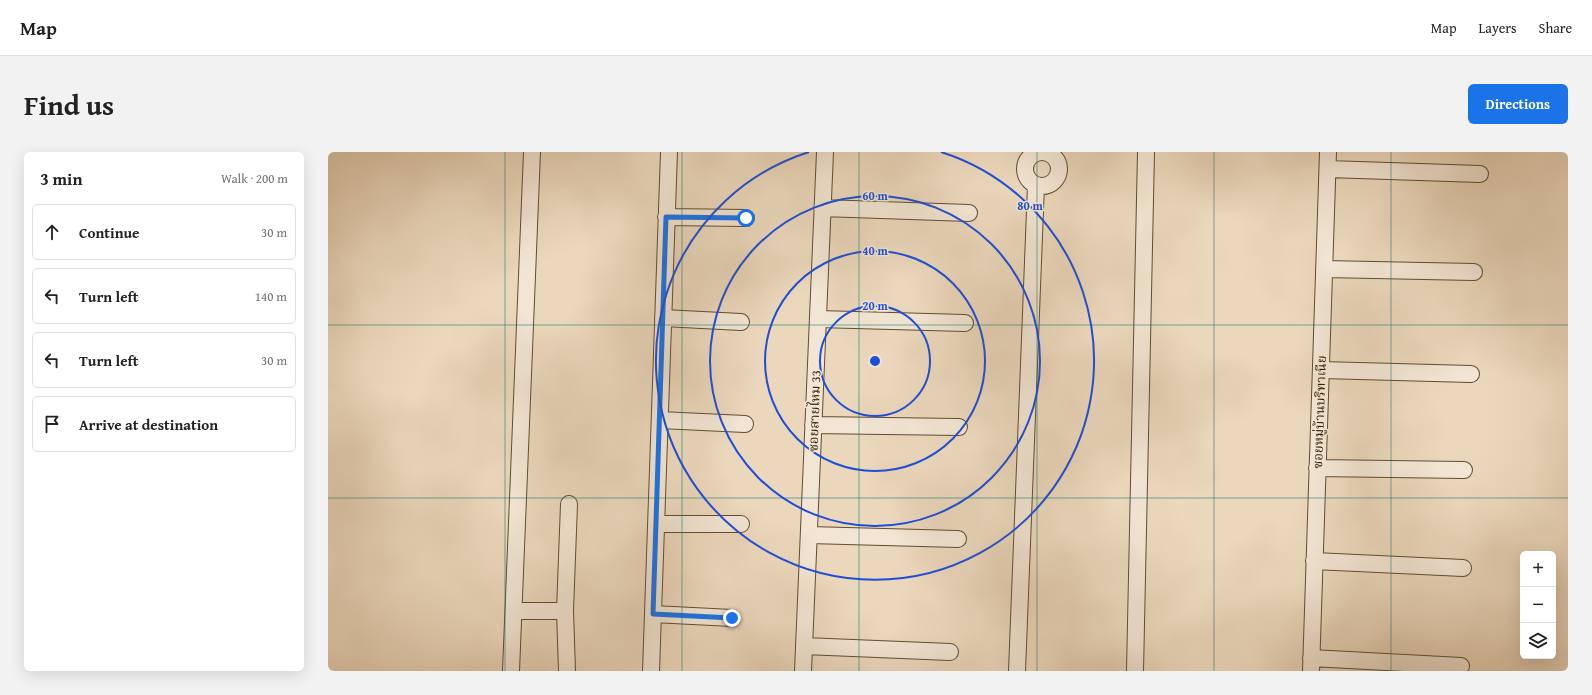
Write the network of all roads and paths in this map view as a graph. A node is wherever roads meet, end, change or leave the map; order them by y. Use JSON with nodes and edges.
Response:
{"nodes":[{"id":1,"x":532,"y":152,"type":"edge"},
{"id":2,"x":669,"y":152,"type":"edge"},
{"id":3,"x":825,"y":152,"type":"edge"},
{"id":4,"x":1040,"y":152,"type":"edge"},
{"id":5,"x":1146,"y":152,"type":"edge"},
{"id":6,"x":1328,"y":152,"type":"edge"},
{"id":7,"x":1328,"y":169,"type":"junction"},
{"id":8,"x":1480,"y":174,"type":"dead end"},
{"id":9,"x":1036,"y":185,"type":"junction"},
{"id":10,"x":822,"y":208,"type":"junction"},
{"id":11,"x":969,"y":213,"type":"dead end"},
{"id":12,"x":666,"y":217,"type":"junction"},
{"id":13,"x":746,"y":218,"type":"dead end"},
{"id":14,"x":1324,"y":269,"type":"junction"},
{"id":15,"x":1474,"y":272,"type":"dead end"},
{"id":16,"x":663,"y":318,"type":"junction"},
{"id":17,"x":818,"y":319,"type":"junction"},
{"id":18,"x":741,"y":322,"type":"dead end"},
{"id":19,"x":965,"y":323,"type":"dead end"},
{"id":20,"x":1321,"y":370,"type":"junction"},
{"id":21,"x":1471,"y":374,"type":"dead end"},
{"id":22,"x":660,"y":420,"type":"junction"},
{"id":23,"x":745,"y":424,"type":"dead end"},
{"id":24,"x":813,"y":425,"type":"junction"},
{"id":25,"x":959,"y":427,"type":"dead end"},
{"id":26,"x":1318,"y":468,"type":"junction"},
{"id":27,"x":1464,"y":470,"type":"dead end"},
{"id":28,"x":569,"y":504,"type":"dead end"},
{"id":29,"x":656,"y":524,"type":"junction"},
{"id":30,"x":741,"y":524,"type":"dead end"},
{"id":31,"x":809,"y":535,"type":"junction"},
{"id":32,"x":958,"y":539,"type":"dead end"},
{"id":33,"x":1314,"y":561,"type":"junction"},
{"id":34,"x":1463,"y":568,"type":"dead end"},
{"id":35,"x":514,"y":611,"type":"junction"},
{"id":36,"x":565,"y":611,"type":"junction"},
{"id":37,"x":653,"y":614,"type":"junction"},
{"id":38,"x":732,"y":618,"type":"dead end"},
{"id":39,"x":804,"y":646,"type":"junction"},
{"id":40,"x":950,"y":652,"type":"dead end"},
{"id":41,"x":1311,"y":665,"type":"edge"},
{"id":42,"x":1461,"y":666,"type":"dead end"},
{"id":43,"x":511,"y":671,"type":"edge"},
{"id":44,"x":567,"y":671,"type":"edge"},
{"id":45,"x":651,"y":671,"type":"edge"},
{"id":46,"x":803,"y":671,"type":"edge"},
{"id":47,"x":1017,"y":671,"type":"edge"},
{"id":48,"x":1135,"y":671,"type":"edge"}],
"edges":[{"from":1,"to":35,"type":"street"},
{"from":2,"to":12,"type":"street"},
{"from":3,"to":10,"type":"street","name":"ซอยสายไหม 33"},
{"from":4,"to":9,"type":"street"},
{"from":4,"to":9,"type":"street"},
{"from":5,"to":48,"type":"street"},
{"from":6,"to":7,"type":"street","name":"ซอยหมู่บ้านบริทาเนีย"},
{"from":7,"to":8,"type":"street"},
{"from":7,"to":14,"type":"street","name":"ซอยหมู่บ้านบริทาเนีย"},
{"from":9,"to":47,"type":"street"},
{"from":10,"to":11,"type":"street"},
{"from":10,"to":17,"type":"street","name":"ซอยสายไหม 33"},
{"from":12,"to":13,"type":"street"},
{"from":12,"to":16,"type":"street"},
{"from":14,"to":15,"type":"street"},
{"from":14,"to":20,"type":"street","name":"ซอยหมู่บ้านบริทาเนีย"},
{"from":16,"to":18,"type":"street"},
{"from":16,"to":22,"type":"street"},
{"from":17,"to":19,"type":"street"},
{"from":17,"to":24,"type":"street","name":"ซอยสายไหม 33"},
{"from":20,"to":21,"type":"street"},
{"from":20,"to":26,"type":"street","name":"ซอยหมู่บ้านบริทาเนีย"},
{"from":22,"to":23,"type":"street"},
{"from":22,"to":29,"type":"street"},
{"from":24,"to":25,"type":"street"},
{"from":24,"to":31,"type":"street","name":"ซอยสายไหม 33"},
{"from":26,"to":27,"type":"street"},
{"from":26,"to":33,"type":"street","name":"ซอยหมู่บ้านบริทาเนีย"},
{"from":28,"to":36,"type":"street"},
{"from":29,"to":30,"type":"street"},
{"from":29,"to":37,"type":"street"},
{"from":31,"to":32,"type":"street"},
{"from":31,"to":39,"type":"street","name":"ซอยสายไหม 33"},
{"from":33,"to":34,"type":"street"},
{"from":33,"to":41,"type":"street","name":"ซอยหมู่บ้านบริทาเนีย"},
{"from":35,"to":36,"type":"street"},
{"from":35,"to":43,"type":"street"},
{"from":36,"to":44,"type":"street"},
{"from":37,"to":38,"type":"street"},
{"from":37,"to":45,"type":"street"},
{"from":39,"to":40,"type":"street"},
{"from":39,"to":46,"type":"street","name":"ซอยสายไหม 33"},
{"from":41,"to":42,"type":"street"}]}
